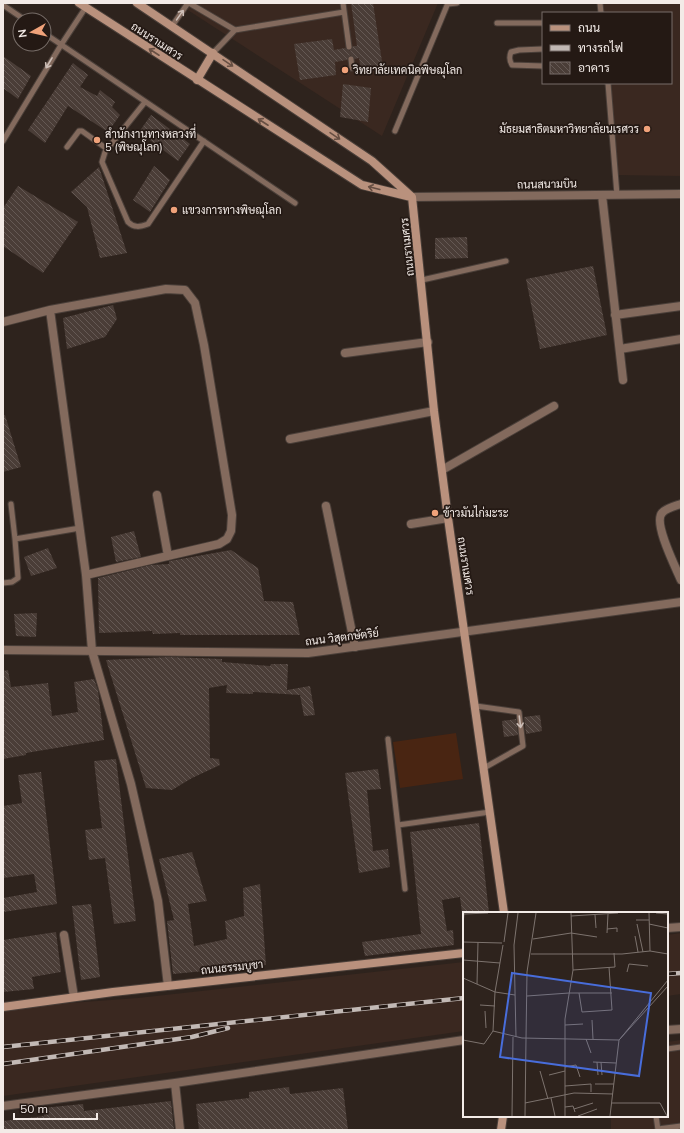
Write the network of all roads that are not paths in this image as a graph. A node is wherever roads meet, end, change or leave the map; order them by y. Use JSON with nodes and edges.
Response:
{"nodes":[{"id":1,"x":137,"y":3,"type":"edge"},
{"id":2,"x":189,"y":3,"type":"edge"},
{"id":3,"x":343,"y":3,"type":"edge"},
{"id":4,"x":457,"y":3,"type":"edge"},
{"id":5,"x":448,"y":4,"type":"edge"},
{"id":6,"x":3,"y":5,"type":"edge"},
{"id":7,"x":82,"y":5,"type":"edge"},
{"id":8,"x":13,"y":12,"type":"edge"},
{"id":9,"x":344,"y":12,"type":"junction"},
{"id":10,"x":542,"y":22,"type":"edge"},
{"id":11,"x":497,"y":23,"type":"dead end"},
{"id":12,"x":172,"y":26,"type":"junction"},
{"id":13,"x":235,"y":30,"type":"junction"},
{"id":14,"x":52,"y":39,"type":"edge"},
{"id":15,"x":60,"y":45,"type":"junction"},
{"id":16,"x":349,"y":47,"type":"dead end"},
{"id":17,"x":542,"y":49,"type":"edge"},
{"id":18,"x":213,"y":53,"type":"junction"},
{"id":19,"x":351,"y":59,"type":"dead end"},
{"id":20,"x":542,"y":66,"type":"edge"},
{"id":21,"x":352,"y":68,"type":"dead end"},
{"id":22,"x":197,"y":80,"type":"junction"},
{"id":23,"x":608,"y":84,"type":"edge"},
{"id":24,"x":145,"y":102,"type":"junction"},
{"id":25,"x":5,"y":130,"type":"edge"},
{"id":26,"x":395,"y":132,"type":"dead end"},
{"id":27,"x":3,"y":141,"type":"edge"},
{"id":28,"x":204,"y":141,"type":"junction"},
{"id":29,"x":67,"y":148,"type":"dead end"},
{"id":30,"x":107,"y":149,"type":"junction"},
{"id":31,"x":681,"y":194,"type":"edge"},
{"id":32,"x":602,"y":195,"type":"junction"},
{"id":33,"x":617,"y":195,"type":"junction"},
{"id":34,"x":412,"y":197,"type":"junction"},
{"id":35,"x":296,"y":203,"type":"dead end"},
{"id":36,"x":506,"y":261,"type":"dead end"},
{"id":37,"x":422,"y":280,"type":"junction"},
{"id":38,"x":681,"y":306,"type":"edge"},
{"id":39,"x":50,"y":310,"type":"junction"},
{"id":40,"x":616,"y":315,"type":"junction"},
{"id":41,"x":3,"y":322,"type":"edge"},
{"id":42,"x":681,"y":339,"type":"edge"},
{"id":43,"x":428,"y":342,"type":"junction"},
{"id":44,"x":620,"y":349,"type":"junction"},
{"id":45,"x":345,"y":353,"type":"dead end"},
{"id":46,"x":624,"y":380,"type":"dead end"},
{"id":47,"x":554,"y":406,"type":"dead end"},
{"id":48,"x":434,"y":411,"type":"junction"},
{"id":49,"x":290,"y":439,"type":"dead end"},
{"id":50,"x":442,"y":470,"type":"junction"},
{"id":51,"x":157,"y":495,"type":"dead end"},
{"id":52,"x":11,"y":504,"type":"dead end"},
{"id":53,"x":681,"y":504,"type":"edge"},
{"id":54,"x":326,"y":506,"type":"dead end"},
{"id":55,"x":448,"y":518,"type":"junction"},
{"id":56,"x":411,"y":524,"type":"dead end"},
{"id":57,"x":80,"y":528,"type":"junction"},
{"id":58,"x":15,"y":539,"type":"junction"},
{"id":59,"x":168,"y":556,"type":"junction"},
{"id":60,"x":86,"y":575,"type":"junction"},
{"id":61,"x":681,"y":580,"type":"edge"},
{"id":62,"x":3,"y":583,"type":"edge"},
{"id":63,"x":681,"y":602,"type":"edge"},
{"id":64,"x":465,"y":631,"type":"junction"},
{"id":65,"x":355,"y":647,"type":"junction"},
{"id":66,"x":3,"y":650,"type":"edge"},
{"id":67,"x":92,"y":651,"type":"junction"},
{"id":68,"x":476,"y":706,"type":"junction"},
{"id":69,"x":388,"y":739,"type":"dead end"},
{"id":70,"x":484,"y":768,"type":"junction"},
{"id":71,"x":490,"y":812,"type":"junction"},
{"id":72,"x":398,"y":825,"type":"junction"},
{"id":73,"x":405,"y":889,"type":"dead end"},
{"id":74,"x":504,"y":912,"type":"edge"},
{"id":75,"x":681,"y":927,"type":"edge"},
{"id":76,"x":668,"y":928,"type":"edge"},
{"id":77,"x":64,"y":935,"type":"dead end"},
{"id":78,"x":463,"y":953,"type":"edge"},
{"id":79,"x":168,"y":986,"type":"junction"},
{"id":80,"x":74,"y":997,"type":"junction"},
{"id":81,"x":3,"y":1007,"type":"edge"},
{"id":82,"x":681,"y":1029,"type":"edge"},
{"id":83,"x":668,"y":1030,"type":"edge"},
{"id":84,"x":463,"y":1040,"type":"edge"},
{"id":85,"x":681,"y":1047,"type":"edge"},
{"id":86,"x":668,"y":1049,"type":"edge"},
{"id":87,"x":175,"y":1083,"type":"junction"},
{"id":88,"x":3,"y":1106,"type":"edge"},
{"id":89,"x":503,"y":1117,"type":"edge"},
{"id":90,"x":656,"y":1117,"type":"edge"},
{"id":91,"x":681,"y":1126,"type":"edge"},
{"id":92,"x":658,"y":1129,"type":"edge"},
{"id":93,"x":180,"y":1130,"type":"edge"},
{"id":94,"x":501,"y":1130,"type":"edge"}],
"edges":[{"from":1,"to":12,"type":"main road","name":"ถนนราเมศวร"},
{"from":12,"to":2,"type":"lane","one_way":true},
{"from":2,"to":13,"type":"lane"},
{"from":3,"to":9,"type":"lane"},
{"from":4,"to":5,"type":"lane"},
{"from":5,"to":26,"type":"lane"},
{"from":6,"to":8,"type":"lane"},
{"from":7,"to":15,"type":"lane"},
{"from":22,"to":7,"type":"main road","name":"ถนนราเมศวร","one_way":true},
{"from":9,"to":13,"type":"lane"},
{"from":9,"to":16,"type":"lane"},
{"from":10,"to":11,"type":"lane"},
{"from":12,"to":18,"type":"main road","name":"ถนนราเมศวร"},
{"from":13,"to":18,"type":"lane"},
{"from":14,"to":15,"type":"lane"},
{"from":15,"to":24,"type":"lane"},
{"from":15,"to":25,"type":"lane","one_way":true},
{"from":17,"to":20,"type":"lane"},
{"from":18,"to":22,"type":"main road"},
{"from":18,"to":34,"type":"main road","name":"ถนนราเมศวร","one_way":true},
{"from":19,"to":21,"type":"lane"},
{"from":34,"to":22,"type":"main road","name":"ถนนราเมศวร","one_way":true},
{"from":23,"to":33,"type":"lane"},
{"from":24,"to":28,"type":"lane"},
{"from":24,"to":30,"type":"lane"},
{"from":25,"to":27,"type":"lane"},
{"from":28,"to":30,"type":"lane"},
{"from":28,"to":35,"type":"lane"},
{"from":29,"to":30,"type":"lane"},
{"from":31,"to":33,"type":"street","name":"ถนนสนามบิน"},
{"from":32,"to":33,"type":"street","name":"ถนนสนามบิน"},
{"from":32,"to":34,"type":"street","name":"ถนนสนามบิน"},
{"from":32,"to":40,"type":"street"},
{"from":34,"to":37,"type":"main road","name":"ถนนราเมศวร"},
{"from":36,"to":37,"type":"lane"},
{"from":37,"to":43,"type":"main road","name":"ถนนราเมศวร"},
{"from":38,"to":40,"type":"street"},
{"from":39,"to":41,"type":"street"},
{"from":39,"to":57,"type":"street"},
{"from":39,"to":59,"type":"street"},
{"from":40,"to":44,"type":"street"},
{"from":42,"to":44,"type":"street"},
{"from":43,"to":45,"type":"street"},
{"from":43,"to":48,"type":"main road","name":"ถนนราเมศวร"},
{"from":44,"to":46,"type":"street"},
{"from":47,"to":50,"type":"street"},
{"from":48,"to":49,"type":"street"},
{"from":48,"to":50,"type":"main road","name":"ถนนราเมศวร"},
{"from":50,"to":55,"type":"main road","name":"ถนนราเมศวร"},
{"from":51,"to":59,"type":"street"},
{"from":52,"to":58,"type":"lane"},
{"from":53,"to":61,"type":"street"},
{"from":54,"to":65,"type":"street"},
{"from":55,"to":56,"type":"street"},
{"from":55,"to":64,"type":"main road","name":"ถนนราเมศวร"},
{"from":57,"to":58,"type":"lane"},
{"from":57,"to":60,"type":"street"},
{"from":58,"to":62,"type":"lane"},
{"from":59,"to":60,"type":"street"},
{"from":60,"to":67,"type":"street"},
{"from":63,"to":64,"type":"street","name":"ถนน วิสุตกษัตริย์"},
{"from":64,"to":65,"type":"street","name":"ถนน วิสุตกษัตริย์"},
{"from":64,"to":68,"type":"main road","name":"ถนนราเมศวร"},
{"from":65,"to":67,"type":"street","name":"ถนน วิสุตกษัตริย์"},
{"from":66,"to":67,"type":"street","name":"ถนน วิสุตกษัตริย์"},
{"from":67,"to":79,"type":"street"},
{"from":68,"to":70,"type":"main road","name":"ถนนราเมศวร"},
{"from":68,"to":70,"type":"lane","one_way":true},
{"from":69,"to":72,"type":"lane"},
{"from":70,"to":71,"type":"main road","name":"ถนนราเมศวร"},
{"from":71,"to":72,"type":"lane"},
{"from":71,"to":74,"type":"main road","name":"ถนนราเมศวร"},
{"from":72,"to":73,"type":"lane"},
{"from":75,"to":76,"type":"street"},
{"from":77,"to":80,"type":"street"},
{"from":78,"to":79,"type":"main road","name":"ถนนธรรมบูชา"},
{"from":79,"to":80,"type":"main road","name":"ถนนธรรมบูชา"},
{"from":80,"to":81,"type":"main road","name":"ถนนธรรมบูชา"},
{"from":82,"to":83,"type":"street"},
{"from":84,"to":87,"type":"street"},
{"from":85,"to":86,"type":"lane"},
{"from":87,"to":88,"type":"street"},
{"from":87,"to":93,"type":"street"},
{"from":89,"to":94,"type":"main road"},
{"from":90,"to":92,"type":"lane"},
{"from":91,"to":92,"type":"lane"}]}
